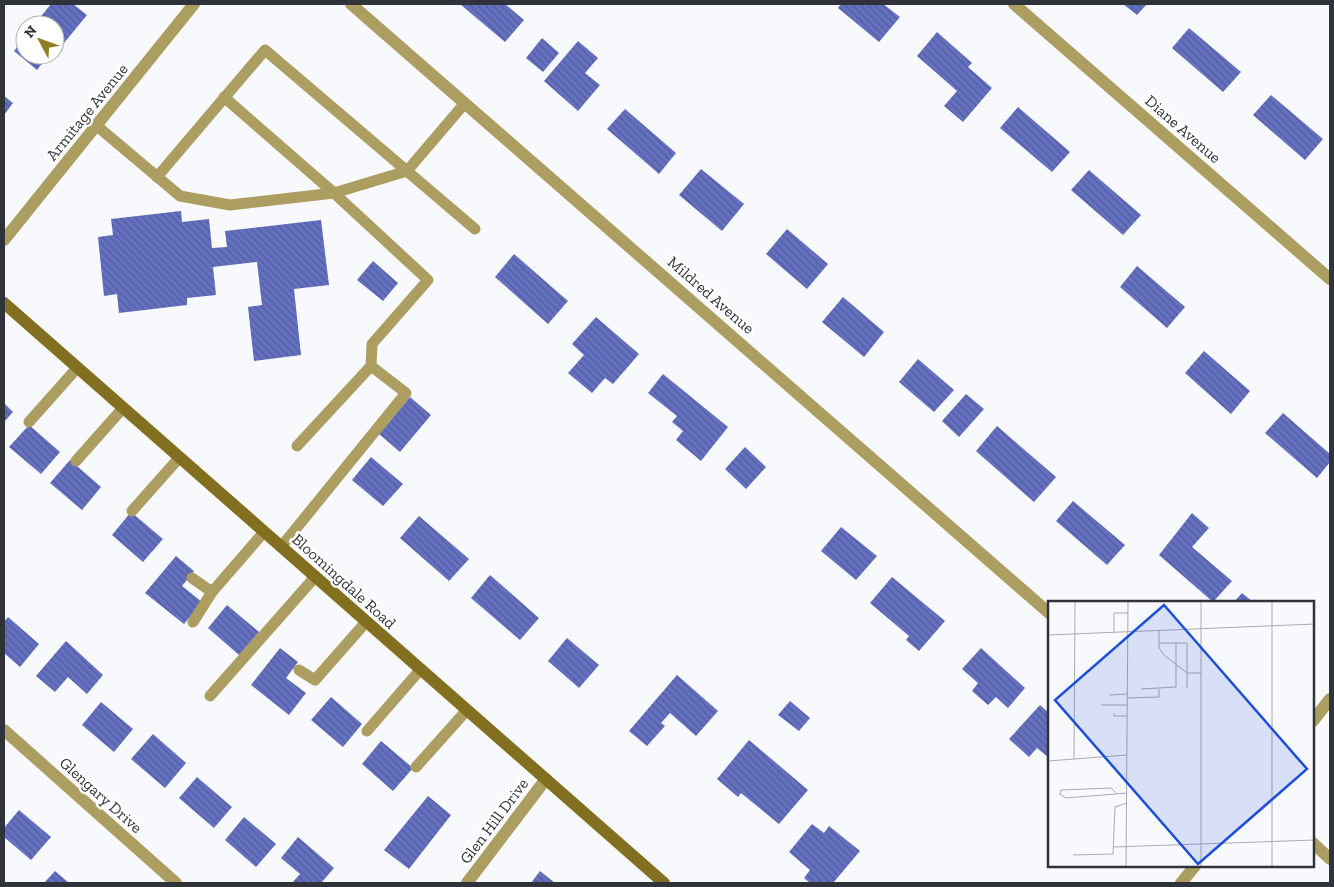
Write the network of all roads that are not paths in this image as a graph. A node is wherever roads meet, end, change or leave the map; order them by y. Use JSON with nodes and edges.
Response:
{"nodes":[{"id":1,"x":194,"y":4,"type":"edge"},
{"id":2,"x":351,"y":4,"type":"edge"},
{"id":3,"x":1014,"y":4,"type":"edge"},
{"id":4,"x":224,"y":97,"type":"junction"},
{"id":5,"x":465,"y":103,"type":"junction"},
{"id":6,"x":97,"y":126,"type":"junction"},
{"id":7,"x":407,"y":171,"type":"junction"},
{"id":8,"x":157,"y":177,"type":"junction"},
{"id":9,"x":334,"y":193,"type":"junction"},
{"id":10,"x":475,"y":229,"type":"dead end"},
{"id":11,"x":4,"y":240,"type":"edge"},
{"id":12,"x":1330,"y":279,"type":"edge"},
{"id":13,"x":4,"y":303,"type":"edge"},
{"id":14,"x":371,"y":366,"type":"junction"},
{"id":15,"x":77,"y":368,"type":"junction"},
{"id":16,"x":123,"y":408,"type":"junction"},
{"id":17,"x":29,"y":422,"type":"dead end"},
{"id":18,"x":298,"y":446,"type":"dead end"},
{"id":19,"x":179,"y":458,"type":"junction"},
{"id":20,"x":76,"y":461,"type":"dead end"},
{"id":21,"x":132,"y":511,"type":"dead end"},
{"id":22,"x":264,"y":532,"type":"junction"},
{"id":23,"x":281,"y":547,"type":"junction"},
{"id":24,"x":315,"y":577,"type":"junction"},
{"id":25,"x":192,"y":578,"type":"dead end"},
{"id":26,"x":212,"y":592,"type":"junction"},
{"id":27,"x":1048,"y":612,"type":"edge"},
{"id":28,"x":192,"y":622,"type":"dead end"},
{"id":29,"x":366,"y":622,"type":"junction"},
{"id":30,"x":299,"y":670,"type":"dead end"},
{"id":31,"x":420,"y":670,"type":"junction"},
{"id":32,"x":210,"y":696,"type":"dead end"},
{"id":33,"x":1330,"y":699,"type":"edge"},
{"id":34,"x":467,"y":710,"type":"junction"},
{"id":35,"x":1314,"y":720,"type":"edge"},
{"id":36,"x":4,"y":730,"type":"edge"},
{"id":37,"x":367,"y":731,"type":"dead end"},
{"id":38,"x":416,"y":767,"type":"dead end"},
{"id":39,"x":546,"y":779,"type":"junction"},
{"id":40,"x":1314,"y":845,"type":"edge"},
{"id":41,"x":1330,"y":859,"type":"edge"},
{"id":42,"x":1194,"y":867,"type":"edge"},
{"id":43,"x":176,"y":883,"type":"edge"},
{"id":44,"x":467,"y":883,"type":"edge"},
{"id":45,"x":664,"y":883,"type":"edge"},
{"id":46,"x":1181,"y":883,"type":"edge"}],
"edges":[{"from":1,"to":6,"type":"street","name":"Armitage Avenue"},
{"from":2,"to":5,"type":"street","name":"Mildred Avenue"},
{"from":3,"to":12,"type":"street","name":"Diane Avenue"},
{"from":4,"to":7,"type":"lane"},
{"from":4,"to":8,"type":"lane"},
{"from":4,"to":9,"type":"lane"},
{"from":5,"to":7,"type":"lane"},
{"from":5,"to":27,"type":"street","name":"Mildred Avenue"},
{"from":6,"to":8,"type":"lane"},
{"from":6,"to":11,"type":"street","name":"Armitage Avenue"},
{"from":7,"to":9,"type":"lane"},
{"from":7,"to":10,"type":"lane"},
{"from":8,"to":9,"type":"lane"},
{"from":9,"to":14,"type":"lane"},
{"from":13,"to":15,"type":"main road","name":"Bloomingdale Road"},
{"from":14,"to":18,"type":"lane"},
{"from":14,"to":23,"type":"lane"},
{"from":15,"to":16,"type":"main road","name":"Bloomingdale Road"},
{"from":15,"to":17,"type":"lane"},
{"from":16,"to":19,"type":"main road","name":"Bloomingdale Road"},
{"from":16,"to":20,"type":"lane"},
{"from":19,"to":21,"type":"lane"},
{"from":19,"to":22,"type":"main road","name":"Bloomingdale Road"},
{"from":22,"to":23,"type":"main road","name":"Bloomingdale Road"},
{"from":22,"to":26,"type":"lane"},
{"from":23,"to":24,"type":"main road","name":"Bloomingdale Road"},
{"from":24,"to":29,"type":"main road","name":"Bloomingdale Road"},
{"from":24,"to":32,"type":"lane"},
{"from":25,"to":26,"type":"lane"},
{"from":26,"to":28,"type":"lane"},
{"from":29,"to":30,"type":"lane"},
{"from":29,"to":31,"type":"main road","name":"Bloomingdale Road"},
{"from":31,"to":34,"type":"main road","name":"Bloomingdale Road"},
{"from":31,"to":37,"type":"lane"},
{"from":33,"to":35,"type":"street"},
{"from":34,"to":38,"type":"lane"},
{"from":34,"to":39,"type":"main road","name":"Bloomingdale Road"},
{"from":36,"to":43,"type":"street","name":"Glengary Drive"},
{"from":39,"to":44,"type":"street","name":"Glen Hill Drive"},
{"from":39,"to":45,"type":"main road","name":"Bloomingdale Road"},
{"from":40,"to":41,"type":"street"},
{"from":42,"to":46,"type":"street"}]}
